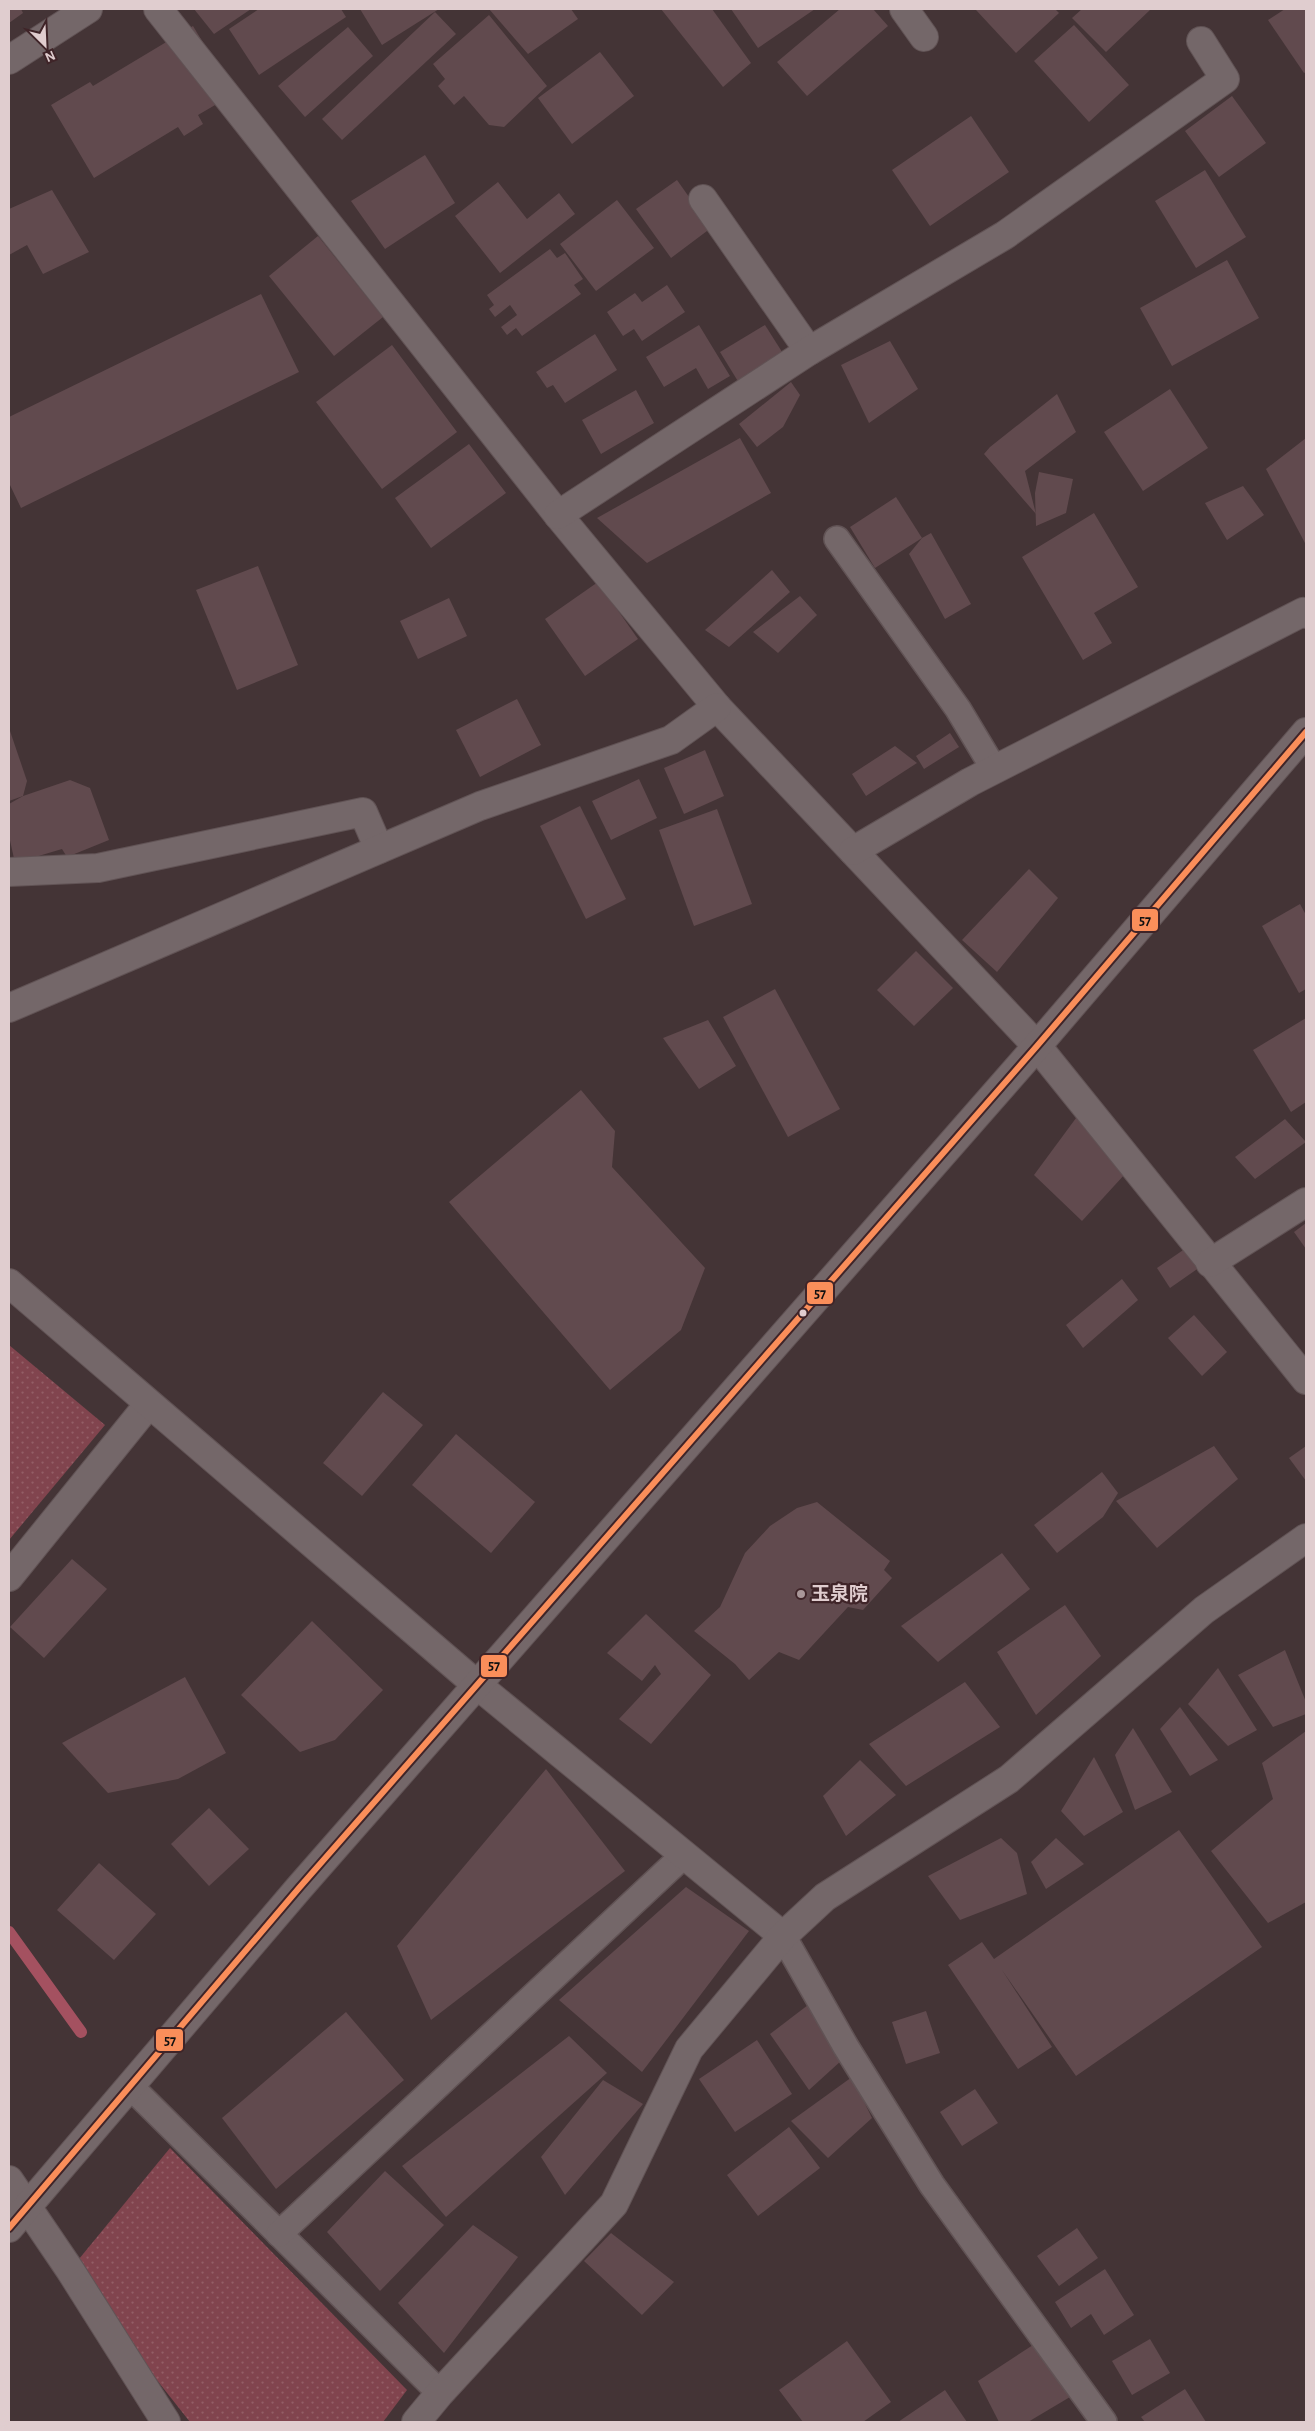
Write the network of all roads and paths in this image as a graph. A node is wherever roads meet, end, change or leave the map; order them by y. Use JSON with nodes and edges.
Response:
{"nodes":[{"id":1,"x":88,"y":9,"type":"edge"},
{"id":2,"x":158,"y":9,"type":"edge"},
{"id":3,"x":904,"y":9,"type":"edge"},
{"id":4,"x":924,"y":37,"type":"dead end"},
{"id":5,"x":1201,"y":41,"type":"dead end"},
{"id":6,"x":9,"y":60,"type":"edge"},
{"id":7,"x":703,"y":199,"type":"dead end"},
{"id":8,"x":809,"y":351,"type":"junction"},
{"id":9,"x":558,"y":515,"type":"junction"},
{"id":10,"x":837,"y":539,"type":"dead end"},
{"id":11,"x":1306,"y":614,"type":"edge"},
{"id":12,"x":717,"y":707,"type":"junction"},
{"id":13,"x":1306,"y":732,"type":"edge"},
{"id":14,"x":994,"y":769,"type":"junction"},
{"id":15,"x":379,"y":849,"type":"junction"},
{"id":16,"x":853,"y":851,"type":"junction"},
{"id":17,"x":9,"y":872,"type":"edge"},
{"id":18,"x":9,"y":1008,"type":"edge"},
{"id":19,"x":1037,"y":1046,"type":"junction"},
{"id":20,"x":1306,"y":1202,"type":"edge"},
{"id":21,"x":1210,"y":1263,"type":"junction"},
{"id":22,"x":9,"y":1283,"type":"edge"},
{"id":23,"x":1306,"y":1380,"type":"edge"},
{"id":24,"x":148,"y":1405,"type":"junction"},
{"id":25,"x":1306,"y":1538,"type":"edge"},
{"id":26,"x":9,"y":1577,"type":"edge"},
{"id":27,"x":476,"y":1684,"type":"junction"},
{"id":28,"x":683,"y":1856,"type":"junction"},
{"id":29,"x":783,"y":1936,"type":"junction"},
{"id":30,"x":130,"y":2086,"type":"junction"},
{"id":31,"x":9,"y":2180,"type":"edge"},
{"id":32,"x":28,"y":2206,"type":"junction"},
{"id":33,"x":9,"y":2228,"type":"edge"},
{"id":34,"x":279,"y":2234,"type":"junction"},
{"id":35,"x":440,"y":2393,"type":"junction"},
{"id":36,"x":160,"y":2414,"type":"edge"},
{"id":37,"x":416,"y":2422,"type":"edge"},
{"id":38,"x":1104,"y":2422,"type":"edge"}],
"edges":[{"from":1,"to":6,"type":"street"},
{"from":2,"to":9,"type":"street"},
{"from":3,"to":4,"type":"street"},
{"from":5,"to":8,"type":"street"},
{"from":7,"to":8,"type":"street"},
{"from":8,"to":9,"type":"street"},
{"from":9,"to":12,"type":"street"},
{"from":10,"to":14,"type":"lane"},
{"from":11,"to":14,"type":"street"},
{"from":12,"to":15,"type":"street"},
{"from":12,"to":16,"type":"street"},
{"from":13,"to":19,"type":"street"},
{"from":14,"to":16,"type":"street"},
{"from":15,"to":17,"type":"street"},
{"from":15,"to":18,"type":"street"},
{"from":16,"to":19,"type":"street"},
{"from":19,"to":21,"type":"street"},
{"from":19,"to":27,"type":"street"},
{"from":20,"to":21,"type":"street"},
{"from":21,"to":23,"type":"street"},
{"from":22,"to":24,"type":"street"},
{"from":24,"to":26,"type":"street"},
{"from":24,"to":27,"type":"street"},
{"from":25,"to":29,"type":"street"},
{"from":27,"to":28,"type":"street"},
{"from":27,"to":30,"type":"street"},
{"from":28,"to":29,"type":"street"},
{"from":28,"to":34,"type":"lane"},
{"from":29,"to":35,"type":"street"},
{"from":29,"to":38,"type":"lane"},
{"from":30,"to":32,"type":"street"},
{"from":30,"to":34,"type":"lane"},
{"from":31,"to":32,"type":"street"},
{"from":32,"to":33,"type":"street"},
{"from":32,"to":36,"type":"street"},
{"from":34,"to":35,"type":"lane"},
{"from":35,"to":37,"type":"street"}]}
